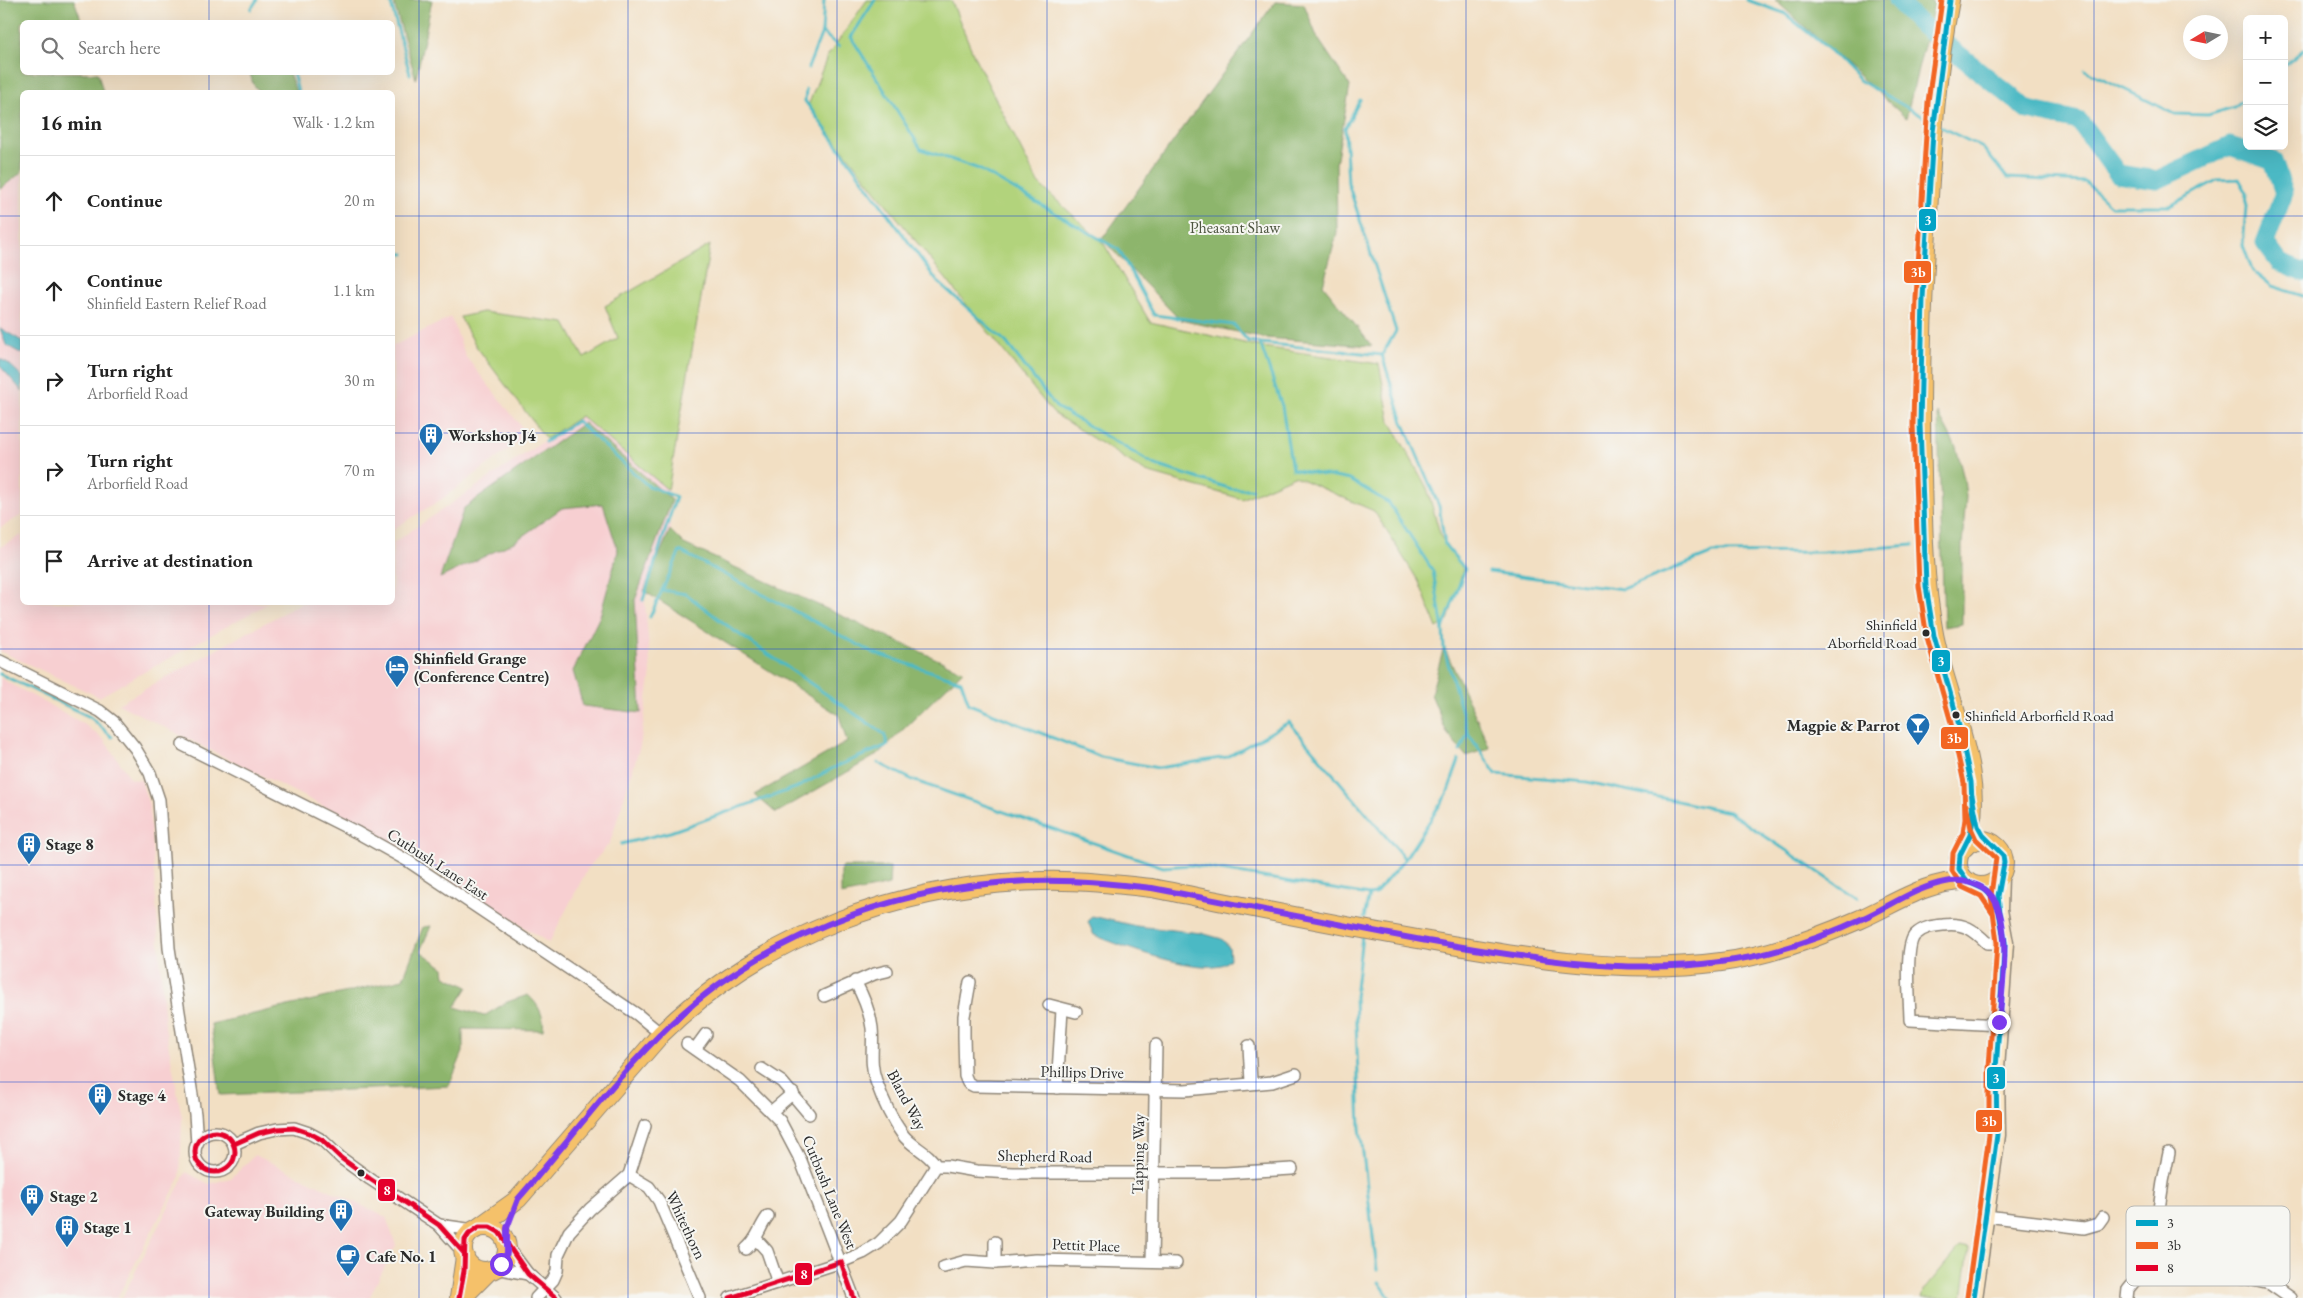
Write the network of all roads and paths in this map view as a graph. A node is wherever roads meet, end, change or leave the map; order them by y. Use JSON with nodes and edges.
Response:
{"nodes":[{"id":1,"x":1950,"y":0,"type":"edge"},
{"id":2,"x":0,"y":661,"type":"edge"},
{"id":3,"x":183,"y":745,"type":"dead end"},
{"id":4,"x":1972,"y":803,"type":"junction"},
{"id":5,"x":1989,"y":842,"type":"junction"},
{"id":6,"x":1962,"y":854,"type":"junction"},
{"id":7,"x":2000,"y":876,"type":"junction"},
{"id":8,"x":1938,"y":883,"type":"junction"},
{"id":9,"x":1973,"y":883,"type":"junction"},
{"id":10,"x":1999,"y":910,"type":"junction"},
{"id":11,"x":2005,"y":943,"type":"junction"},
{"id":12,"x":887,"y":971,"type":"dead end"},
{"id":13,"x":855,"y":981,"type":"junction"},
{"id":14,"x":970,"y":982,"type":"dead end"},
{"id":15,"x":824,"y":996,"type":"dead end"},
{"id":16,"x":1049,"y":1005,"type":"dead end"},
{"id":17,"x":1062,"y":1010,"type":"junction"},
{"id":18,"x":1076,"y":1012,"type":"dead end"},
{"id":19,"x":1999,"y":1025,"type":"junction"},
{"id":20,"x":661,"y":1034,"type":"junction"},
{"id":21,"x":706,"y":1034,"type":"dead end"},
{"id":22,"x":1156,"y":1046,"type":"dead end"},
{"id":23,"x":1249,"y":1046,"type":"dead end"},
{"id":24,"x":762,"y":1069,"type":"dead end"},
{"id":25,"x":1296,"y":1074,"type":"dead end"},
{"id":26,"x":1251,"y":1082,"type":"junction"},
{"id":27,"x":1057,"y":1088,"type":"junction"},
{"id":28,"x":1155,"y":1089,"type":"junction"},
{"id":29,"x":793,"y":1093,"type":"junction"},
{"id":30,"x":772,"y":1111,"type":"junction"},
{"id":31,"x":195,"y":1114,"type":"junction"},
{"id":32,"x":809,"y":1114,"type":"dead end"},
{"id":33,"x":645,"y":1126,"type":"dead end"},
{"id":34,"x":212,"y":1132,"type":"junction"},
{"id":35,"x":197,"y":1144,"type":"junction"},
{"id":36,"x":234,"y":1144,"type":"junction"},
{"id":37,"x":2169,"y":1153,"type":"dead end"},
{"id":38,"x":936,"y":1166,"type":"junction"},
{"id":39,"x":1292,"y":1169,"type":"dead end"},
{"id":40,"x":1154,"y":1174,"type":"junction"},
{"id":41,"x":629,"y":1175,"type":"junction"},
{"id":42,"x":518,"y":1199,"type":"junction"},
{"id":43,"x":2158,"y":1206,"type":"edge"},
{"id":44,"x":768,"y":1216,"type":"dead end"},
{"id":45,"x":1986,"y":1216,"type":"junction"},
{"id":46,"x":2103,"y":1217,"type":"dead end"},
{"id":47,"x":439,"y":1225,"type":"junction"},
{"id":48,"x":477,"y":1229,"type":"junction"},
{"id":49,"x":757,"y":1240,"type":"junction"},
{"id":50,"x":995,"y":1242,"type":"dead end"},
{"id":51,"x":506,"y":1243,"type":"junction"},
{"id":52,"x":746,"y":1249,"type":"dead end"},
{"id":53,"x":465,"y":1255,"type":"junction"},
{"id":54,"x":841,"y":1262,"type":"junction"},
{"id":55,"x":1152,"y":1262,"type":"junction"},
{"id":56,"x":995,"y":1263,"type":"junction"},
{"id":57,"x":1176,"y":1263,"type":"dead end"},
{"id":58,"x":944,"y":1267,"type":"dead end"},
{"id":59,"x":492,"y":1269,"type":"junction"},
{"id":60,"x":528,"y":1274,"type":"junction"},
{"id":61,"x":778,"y":1283,"type":"junction"},
{"id":62,"x":2130,"y":1286,"type":"edge"},
{"id":63,"x":2273,"y":1286,"type":"edge"},
{"id":64,"x":544,"y":1288,"type":"junction"},
{"id":65,"x":737,"y":1297,"type":"edge"},
{"id":66,"x":461,"y":1298,"type":"edge"},
{"id":67,"x":536,"y":1298,"type":"edge"},
{"id":68,"x":556,"y":1298,"type":"edge"},
{"id":69,"x":700,"y":1298,"type":"edge"},
{"id":70,"x":854,"y":1298,"type":"edge"},
{"id":71,"x":1974,"y":1298,"type":"edge"},
{"id":72,"x":2127,"y":1298,"type":"edge"},
{"id":73,"x":2290,"y":1298,"type":"edge"}],
"edges":[{"from":1,"to":4,"type":"main road"},
{"from":2,"to":31,"type":"street"},
{"from":3,"to":20,"type":"street","name":"Cutbush Lane East"},
{"from":4,"to":5,"type":"main road"},
{"from":4,"to":6,"type":"main road"},
{"from":5,"to":6,"type":"main road"},
{"from":5,"to":7,"type":"main road"},
{"from":6,"to":8,"type":"main road"},
{"from":6,"to":9,"type":"main road"},
{"from":7,"to":9,"type":"main road"},
{"from":7,"to":10,"type":"main road"},
{"from":8,"to":9,"type":"main road"},
{"from":8,"to":20,"type":"main road"},
{"from":9,"to":10,"type":"main road"},
{"from":10,"to":11,"type":"main road"},
{"from":11,"to":19,"type":"main road"},
{"from":11,"to":19,"type":"street"},
{"from":12,"to":13,"type":"street"},
{"from":13,"to":15,"type":"street"},
{"from":13,"to":38,"type":"street","name":"Bland Way"},
{"from":14,"to":27,"type":"street","name":"Phillips Drive"},
{"from":16,"to":17,"type":"street"},
{"from":17,"to":18,"type":"street"},
{"from":17,"to":27,"type":"street"},
{"from":19,"to":45,"type":"main road"},
{"from":20,"to":42,"type":"main road"},
{"from":21,"to":30,"type":"street","name":"Cutbush Lane West"},
{"from":22,"to":28,"type":"street","name":"Tapping Way"},
{"from":23,"to":26,"type":"street"},
{"from":24,"to":29,"type":"street"},
{"from":25,"to":26,"type":"street","name":"Phillips Drive"},
{"from":26,"to":28,"type":"street","name":"Phillips Drive"},
{"from":27,"to":28,"type":"street","name":"Phillips Drive"},
{"from":28,"to":40,"type":"street","name":"Tapping Way"},
{"from":29,"to":30,"type":"street"},
{"from":29,"to":32,"type":"street"},
{"from":30,"to":54,"type":"street","name":"Cutbush Lane West"},
{"from":31,"to":34,"type":"street"},
{"from":31,"to":35,"type":"street"},
{"from":33,"to":41,"type":"street"},
{"from":34,"to":35,"type":"street"},
{"from":34,"to":36,"type":"street"},
{"from":35,"to":36,"type":"street"},
{"from":36,"to":47,"type":"street"},
{"from":37,"to":43,"type":"street"},
{"from":38,"to":40,"type":"street","name":"Shepherd Road"},
{"from":38,"to":54,"type":"street"},
{"from":39,"to":40,"type":"street","name":"Shepherd Road"},
{"from":40,"to":55,"type":"street","name":"Tapping Way"},
{"from":41,"to":64,"type":"street"},
{"from":41,"to":69,"type":"street","name":"Whitethorn"},
{"from":42,"to":48,"type":"main road"},
{"from":42,"to":51,"type":"main road"},
{"from":44,"to":49,"type":"street"},
{"from":45,"to":46,"type":"street"},
{"from":45,"to":71,"type":"main road"},
{"from":47,"to":48,"type":"street"},
{"from":47,"to":53,"type":"street"},
{"from":48,"to":51,"type":"main road"},
{"from":48,"to":53,"type":"main road"},
{"from":49,"to":52,"type":"street"},
{"from":49,"to":61,"type":"street"},
{"from":50,"to":56,"type":"street"},
{"from":51,"to":59,"type":"main road"},
{"from":51,"to":60,"type":"street"},
{"from":53,"to":59,"type":"main road"},
{"from":53,"to":66,"type":"main road"},
{"from":54,"to":61,"type":"street"},
{"from":54,"to":70,"type":"street","name":"Cutbush Lane West"},
{"from":55,"to":56,"type":"street","name":"Pettit Place"},
{"from":55,"to":57,"type":"street","name":"Pettit Place"},
{"from":56,"to":58,"type":"street","name":"Pettit Place"},
{"from":59,"to":60,"type":"street"},
{"from":59,"to":66,"type":"main road"},
{"from":60,"to":64,"type":"street"},
{"from":61,"to":65,"type":"street"},
{"from":62,"to":72,"type":"street"},
{"from":63,"to":73,"type":"street"},
{"from":64,"to":67,"type":"street"},
{"from":64,"to":68,"type":"street"}]}
